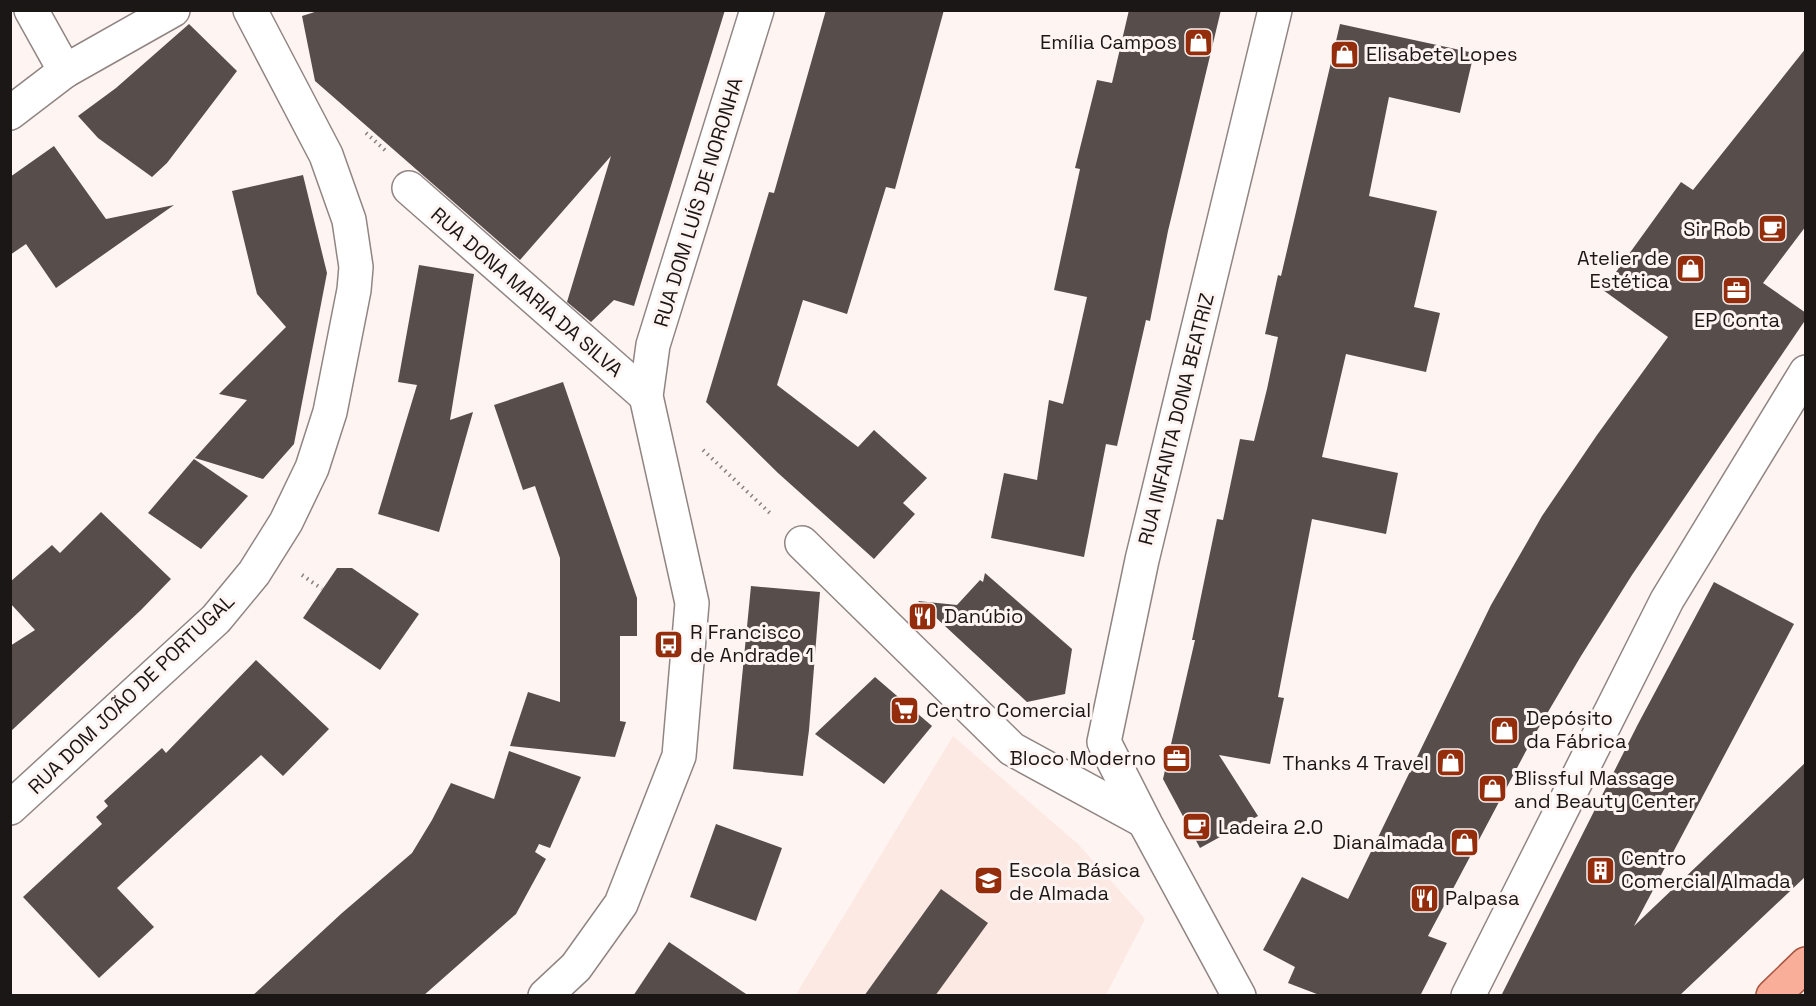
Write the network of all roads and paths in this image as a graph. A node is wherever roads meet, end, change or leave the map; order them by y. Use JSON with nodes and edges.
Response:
{"nodes":[{"id":1,"x":31,"y":10,"type":"edge"},
{"id":2,"x":173,"y":10,"type":"edge"},
{"id":3,"x":250,"y":10,"type":"edge"},
{"id":4,"x":757,"y":10,"type":"edge"},
{"id":5,"x":1275,"y":10,"type":"edge"},
{"id":6,"x":65,"y":71,"type":"junction"},
{"id":7,"x":10,"y":113,"type":"edge"},
{"id":8,"x":366,"y":133,"type":"dead end"},
{"id":9,"x":389,"y":153,"type":"dead end"},
{"id":10,"x":409,"y":188,"type":"dead end"},
{"id":11,"x":1806,"y":372,"type":"edge"},
{"id":12,"x":646,"y":396,"type":"junction"},
{"id":13,"x":702,"y":449,"type":"dead end"},
{"id":14,"x":802,"y":543,"type":"joint"},
{"id":15,"x":295,"y":571,"type":"dead end"},
{"id":16,"x":322,"y":589,"type":"dead end"},
{"id":17,"x":10,"y":808,"type":"edge"},
{"id":18,"x":1144,"y":821,"type":"junction"},
{"id":19,"x":1806,"y":964,"type":"edge"},
{"id":20,"x":545,"y":996,"type":"edge"},
{"id":21,"x":1239,"y":996,"type":"edge"},
{"id":22,"x":1468,"y":996,"type":"edge"},
{"id":23,"x":1773,"y":996,"type":"edge"}],
"edges":[{"from":1,"to":6,"type":"street"},
{"from":2,"to":6,"type":"street"},
{"from":3,"to":17,"type":"street","name":"RUA DOM JOÃO DE PORTUGAL"},
{"from":4,"to":12,"type":"street","name":"RUA DOM LUÍS DE NORONHA"},
{"from":5,"to":18,"type":"street","name":"RUA INFANTA DONA BEATRIZ"},
{"from":6,"to":7,"type":"street"},
{"from":8,"to":9,"type":"path"},
{"from":10,"to":12,"type":"street","name":"RUA DONA MARIA DA SILVA"},
{"from":11,"to":22,"type":"street"},
{"from":12,"to":20,"type":"street"},
{"from":13,"to":14,"type":"path"},
{"from":14,"to":18,"type":"street"},
{"from":15,"to":16,"type":"path"},
{"from":18,"to":21,"type":"street"},
{"from":19,"to":23,"type":"main road"}]}
